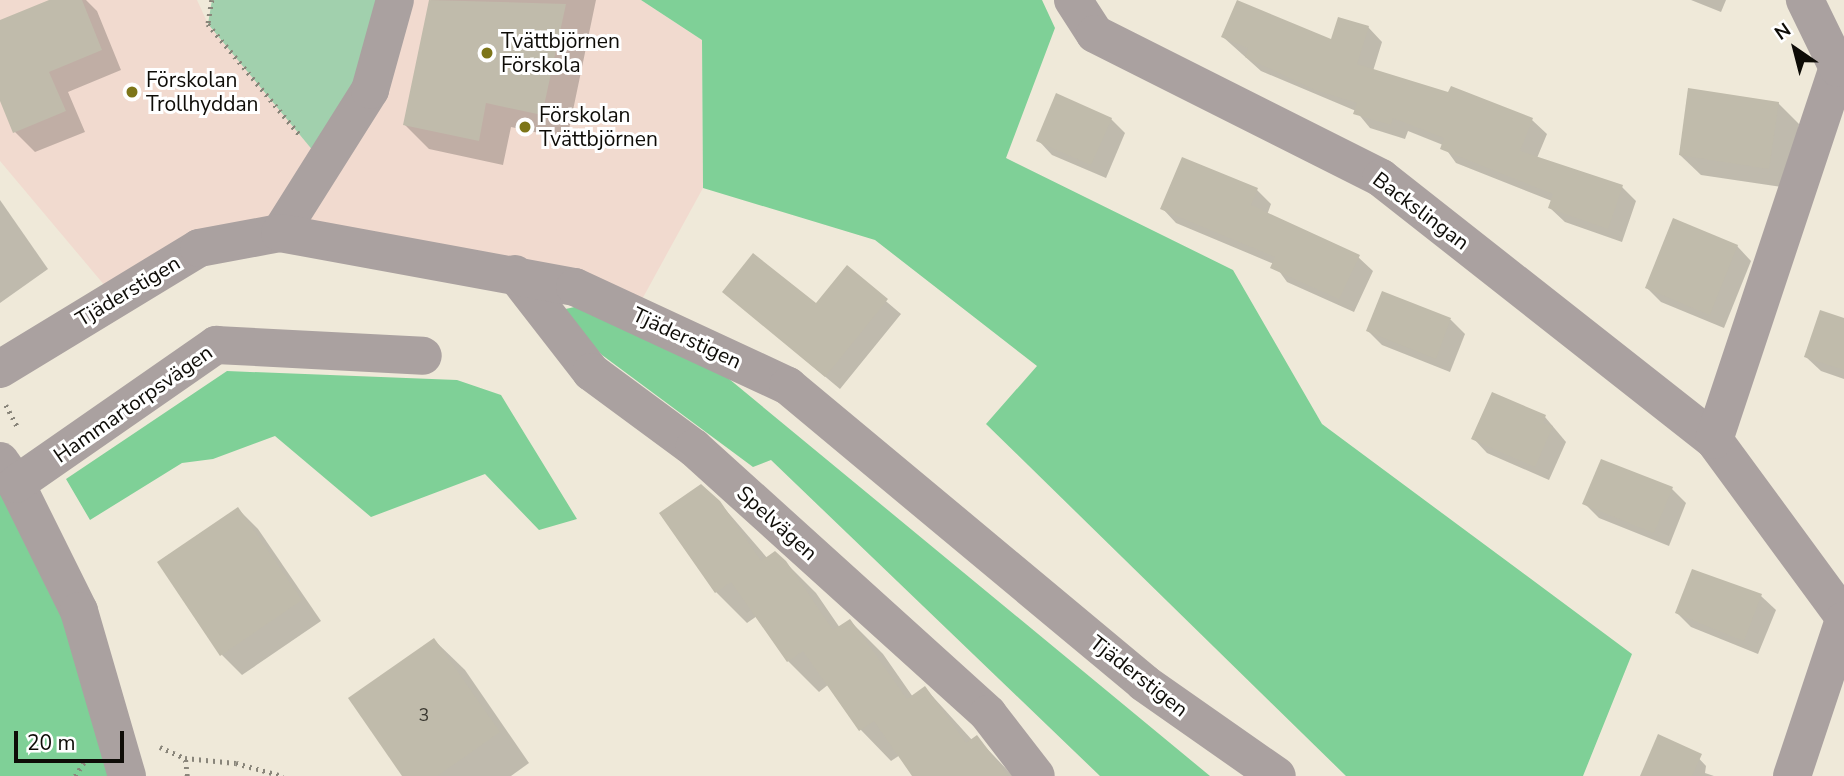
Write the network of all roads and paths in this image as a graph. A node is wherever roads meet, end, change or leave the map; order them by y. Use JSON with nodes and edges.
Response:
{"nodes":[{"id":1,"x":212,"y":0,"type":"edge"},
{"id":2,"x":396,"y":0,"type":"edge"},
{"id":3,"x":1073,"y":0,"type":"edge"},
{"id":4,"x":1805,"y":0,"type":"edge"},
{"id":5,"x":324,"y":164,"type":"junction"},
{"id":6,"x":280,"y":233,"type":"junction"},
{"id":7,"x":515,"y":274,"type":"junction"},
{"id":8,"x":423,"y":356,"type":"dead end"},
{"id":9,"x":4,"y":384,"type":"edge"},
{"id":10,"x":1714,"y":440,"type":"junction"},
{"id":11,"x":19,"y":471,"type":"edge"},
{"id":12,"x":1844,"y":618,"type":"edge"},
{"id":13,"x":155,"y":742,"type":"dead end"},
{"id":14,"x":185,"y":758,"type":"junction"},
{"id":15,"x":127,"y":776,"type":"edge"},
{"id":16,"x":187,"y":776,"type":"edge"},
{"id":17,"x":283,"y":776,"type":"edge"},
{"id":18,"x":1036,"y":776,"type":"edge"},
{"id":19,"x":1278,"y":776,"type":"edge"},
{"id":20,"x":1792,"y":776,"type":"edge"}],
"edges":[{"from":1,"to":5,"type":"path"},
{"from":2,"to":5,"type":"street"},
{"from":3,"to":10,"type":"street","name":"Backslingan"},
{"from":4,"to":10,"type":"street"},
{"from":5,"to":6,"type":"street"},
{"from":6,"to":7,"type":"street","name":"Tjäderstigen"},
{"from":6,"to":9,"type":"street","name":"Tjäderstigen"},
{"from":7,"to":18,"type":"street","name":"Spelvägen"},
{"from":7,"to":19,"type":"street","name":"Tjäderstigen"},
{"from":8,"to":11,"type":"street","name":"Hammartorpsvägen"},
{"from":9,"to":11,"type":"path"},
{"from":10,"to":12,"type":"street","name":"Backslingan"},
{"from":11,"to":15,"type":"street"},
{"from":12,"to":20,"type":"street","name":"Backslingan"},
{"from":13,"to":14,"type":"path"},
{"from":14,"to":16,"type":"path"},
{"from":14,"to":17,"type":"path"}]}
